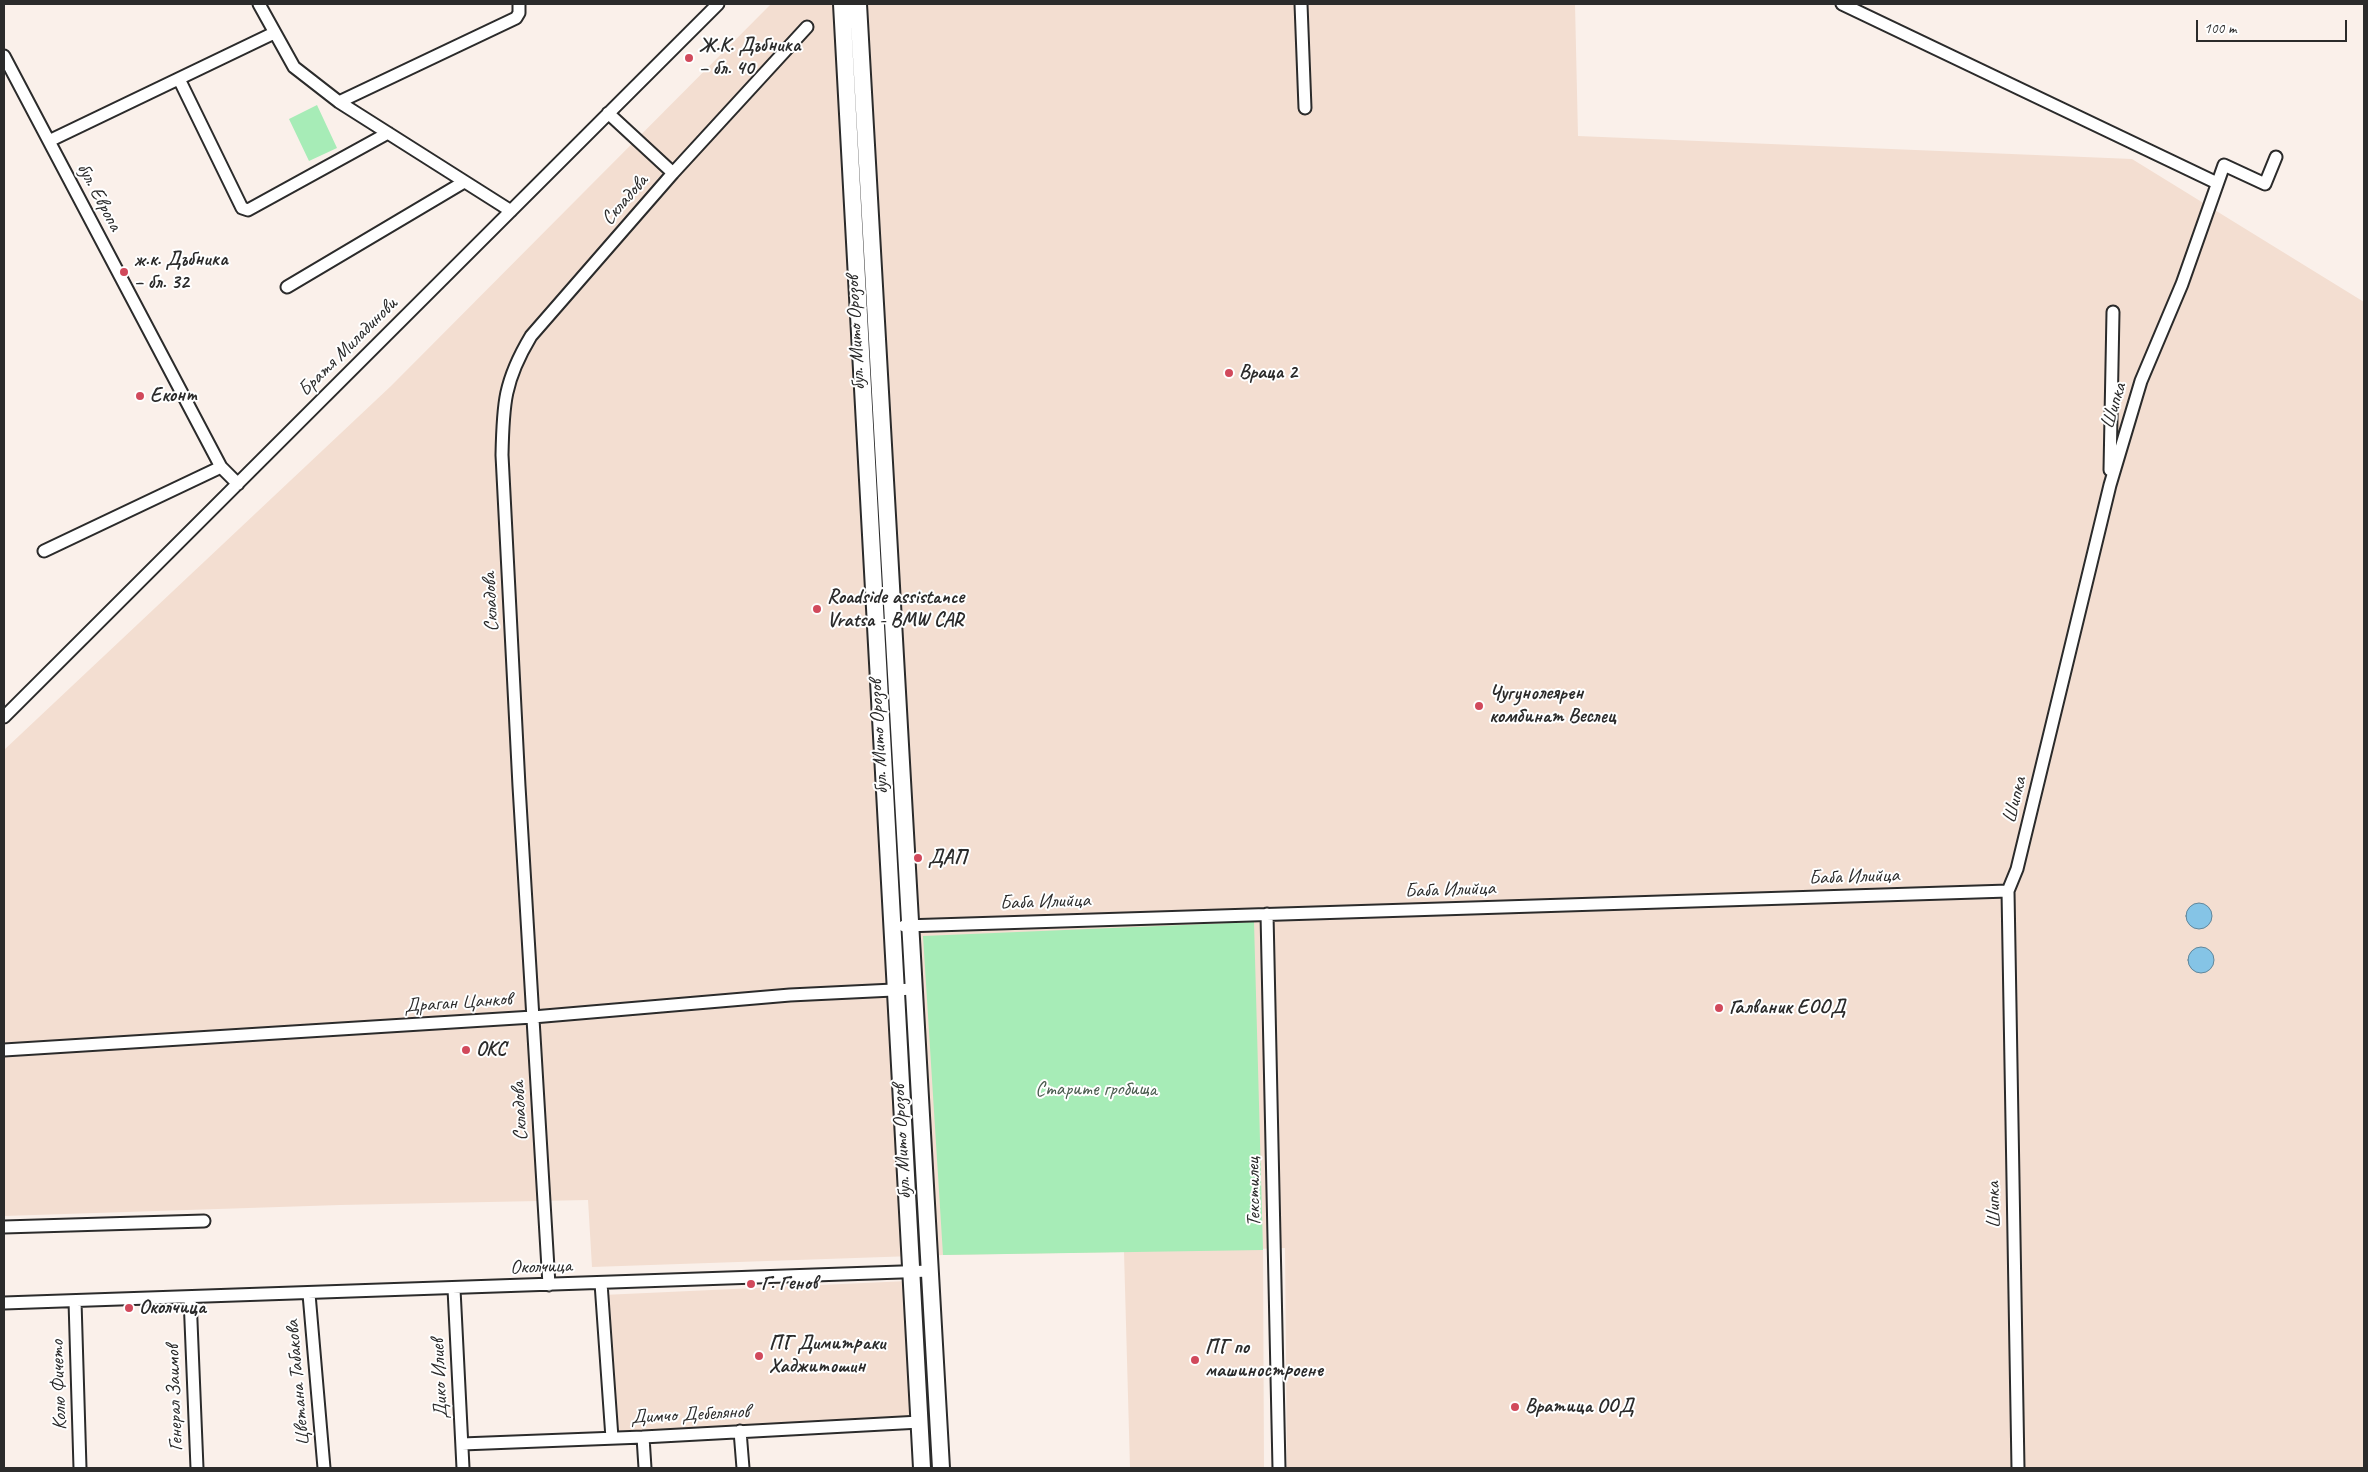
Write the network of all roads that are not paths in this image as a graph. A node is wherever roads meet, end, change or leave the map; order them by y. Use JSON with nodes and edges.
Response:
{"nodes":[{"id":1,"x":259,"y":4,"type":"edge"},
{"id":2,"x":519,"y":4,"type":"edge"},
{"id":3,"x":718,"y":4,"type":"edge"},
{"id":4,"x":842,"y":4,"type":"edge"},
{"id":5,"x":858,"y":4,"type":"edge"},
{"id":6,"x":1301,"y":4,"type":"edge"},
{"id":7,"x":1842,"y":4,"type":"edge"},
{"id":8,"x":807,"y":27,"type":"dead end"},
{"id":9,"x":274,"y":33,"type":"junction"},
{"id":10,"x":4,"y":56,"type":"edge"},
{"id":11,"x":179,"y":79,"type":"junction"},
{"id":12,"x":339,"y":102,"type":"junction"},
{"id":13,"x":1305,"y":108,"type":"dead end"},
{"id":14,"x":608,"y":113,"type":"junction"},
{"id":15,"x":388,"y":133,"type":"junction"},
{"id":16,"x":49,"y":141,"type":"junction"},
{"id":17,"x":2276,"y":156,"type":"dead end"},
{"id":18,"x":674,"y":173,"type":"junction"},
{"id":19,"x":464,"y":182,"type":"junction"},
{"id":20,"x":2217,"y":183,"type":"junction"},
{"id":21,"x":511,"y":211,"type":"junction"},
{"id":22,"x":287,"y":287,"type":"dead end"},
{"id":23,"x":2113,"y":312,"type":"dead end"},
{"id":24,"x":221,"y":467,"type":"junction"},
{"id":25,"x":238,"y":484,"type":"junction"},
{"id":26,"x":2110,"y":485,"type":"junction"},
{"id":27,"x":44,"y":551,"type":"dead end"},
{"id":28,"x":4,"y":717,"type":"edge"},
{"id":29,"x":2008,"y":891,"type":"junction"},
{"id":30,"x":1267,"y":914,"type":"junction"},
{"id":31,"x":911,"y":925,"type":"junction"},
{"id":32,"x":893,"y":927,"type":"junction"},
{"id":33,"x":896,"y":990,"type":"junction"},
{"id":34,"x":914,"y":990,"type":"junction"},
{"id":35,"x":533,"y":1017,"type":"junction"},
{"id":36,"x":4,"y":1050,"type":"edge"},
{"id":37,"x":204,"y":1221,"type":"dead end"},
{"id":38,"x":4,"y":1227,"type":"edge"},
{"id":39,"x":930,"y":1271,"type":"junction"},
{"id":40,"x":912,"y":1272,"type":"junction"},
{"id":41,"x":601,"y":1283,"type":"junction"},
{"id":42,"x":549,"y":1285,"type":"junction"},
{"id":43,"x":454,"y":1288,"type":"junction"},
{"id":44,"x":310,"y":1294,"type":"junction"},
{"id":45,"x":190,"y":1297,"type":"junction"},
{"id":46,"x":75,"y":1301,"type":"junction"},
{"id":47,"x":4,"y":1303,"type":"edge"},
{"id":48,"x":920,"y":1422,"type":"junction"},
{"id":49,"x":740,"y":1432,"type":"junction"},
{"id":50,"x":643,"y":1437,"type":"junction"},
{"id":51,"x":612,"y":1438,"type":"junction"},
{"id":52,"x":462,"y":1444,"type":"junction"},
{"id":53,"x":80,"y":1468,"type":"edge"},
{"id":54,"x":197,"y":1468,"type":"edge"},
{"id":55,"x":324,"y":1468,"type":"edge"},
{"id":56,"x":463,"y":1468,"type":"edge"},
{"id":57,"x":645,"y":1468,"type":"edge"},
{"id":58,"x":743,"y":1468,"type":"edge"},
{"id":59,"x":922,"y":1468,"type":"edge"},
{"id":60,"x":941,"y":1468,"type":"edge"},
{"id":61,"x":1279,"y":1468,"type":"edge"},
{"id":62,"x":2018,"y":1468,"type":"edge"}],
"edges":[{"from":1,"to":9,"type":"street"},
{"from":2,"to":12,"type":"street"},
{"from":3,"to":14,"type":"street","name":"Братя Миладинови"},
{"from":4,"to":32,"type":"main road","name":"бул. Мито Орозов"},
{"from":5,"to":31,"type":"main road","name":"бул. Мито Орозов"},
{"from":6,"to":13,"type":"street"},
{"from":7,"to":20,"type":"street"},
{"from":8,"to":18,"type":"street","name":"Складова"},
{"from":9,"to":11,"type":"street"},
{"from":9,"to":12,"type":"street"},
{"from":10,"to":16,"type":"street","name":"бул. Европа"},
{"from":11,"to":15,"type":"street"},
{"from":11,"to":16,"type":"street"},
{"from":12,"to":15,"type":"street"},
{"from":14,"to":18,"type":"street"},
{"from":14,"to":21,"type":"street","name":"Братя Миладинови"},
{"from":15,"to":19,"type":"street"},
{"from":16,"to":24,"type":"street","name":"бул. Европа"},
{"from":17,"to":20,"type":"street","name":"Шипка"},
{"from":18,"to":35,"type":"street","name":"Складова"},
{"from":19,"to":21,"type":"street"},
{"from":19,"to":22,"type":"street"},
{"from":20,"to":26,"type":"street","name":"Шипка"},
{"from":21,"to":25,"type":"street","name":"Братя Миладинови"},
{"from":23,"to":26,"type":"street"},
{"from":24,"to":25,"type":"street","name":"бул. Европа"},
{"from":24,"to":27,"type":"street"},
{"from":25,"to":28,"type":"street","name":"Братя Миладинови"},
{"from":26,"to":29,"type":"street","name":"Шипка"},
{"from":29,"to":30,"type":"street","name":"Баба Илийца"},
{"from":29,"to":62,"type":"street","name":"Шипка"},
{"from":30,"to":31,"type":"street","name":"Баба Илийца"},
{"from":30,"to":61,"type":"street","name":"Текстилец"},
{"from":31,"to":32,"type":"street","name":"Баба Илийца"},
{"from":31,"to":34,"type":"main road","name":"бул. Мито Орозов"},
{"from":32,"to":33,"type":"main road","name":"бул. Мито Орозов"},
{"from":33,"to":34,"type":"street","name":"Драган Цанков"},
{"from":33,"to":35,"type":"street","name":"Драган Цанков"},
{"from":33,"to":40,"type":"main road","name":"бул. Мито Орозов"},
{"from":34,"to":39,"type":"main road","name":"бул. Мито Орозов"},
{"from":35,"to":36,"type":"street","name":"Драган Цанков"},
{"from":35,"to":42,"type":"street","name":"Складова"},
{"from":37,"to":38,"type":"street"},
{"from":39,"to":40,"type":"street","name":"Околчица"},
{"from":39,"to":60,"type":"main road","name":"бул. Мито Орозов"},
{"from":40,"to":41,"type":"street","name":"Околчица"},
{"from":40,"to":48,"type":"main road","name":"бул. Мито Орозов"},
{"from":41,"to":42,"type":"street","name":"Околчица"},
{"from":41,"to":51,"type":"street"},
{"from":42,"to":43,"type":"street","name":"Околчица"},
{"from":43,"to":44,"type":"street","name":"Околчица"},
{"from":43,"to":52,"type":"street","name":"Дико Илиев"},
{"from":44,"to":45,"type":"street","name":"Околчица"},
{"from":44,"to":55,"type":"street","name":"Цветана Табакова"},
{"from":45,"to":46,"type":"street","name":"Околчица"},
{"from":45,"to":54,"type":"street","name":"Генерал Заимов"},
{"from":46,"to":47,"type":"street","name":"Околчица"},
{"from":46,"to":53,"type":"street","name":"Колю Фичето"},
{"from":48,"to":49,"type":"street","name":"Димчо Дебелянов"},
{"from":48,"to":59,"type":"main road","name":"бул. Мито Орозов"},
{"from":49,"to":50,"type":"street","name":"Димчо Дебелянов"},
{"from":49,"to":58,"type":"street"},
{"from":50,"to":51,"type":"street","name":"Димчо Дебелянов"},
{"from":50,"to":57,"type":"street"},
{"from":51,"to":52,"type":"street","name":"Димчо Дебелянов"},
{"from":52,"to":56,"type":"street","name":"Дико Илиев"}]}
